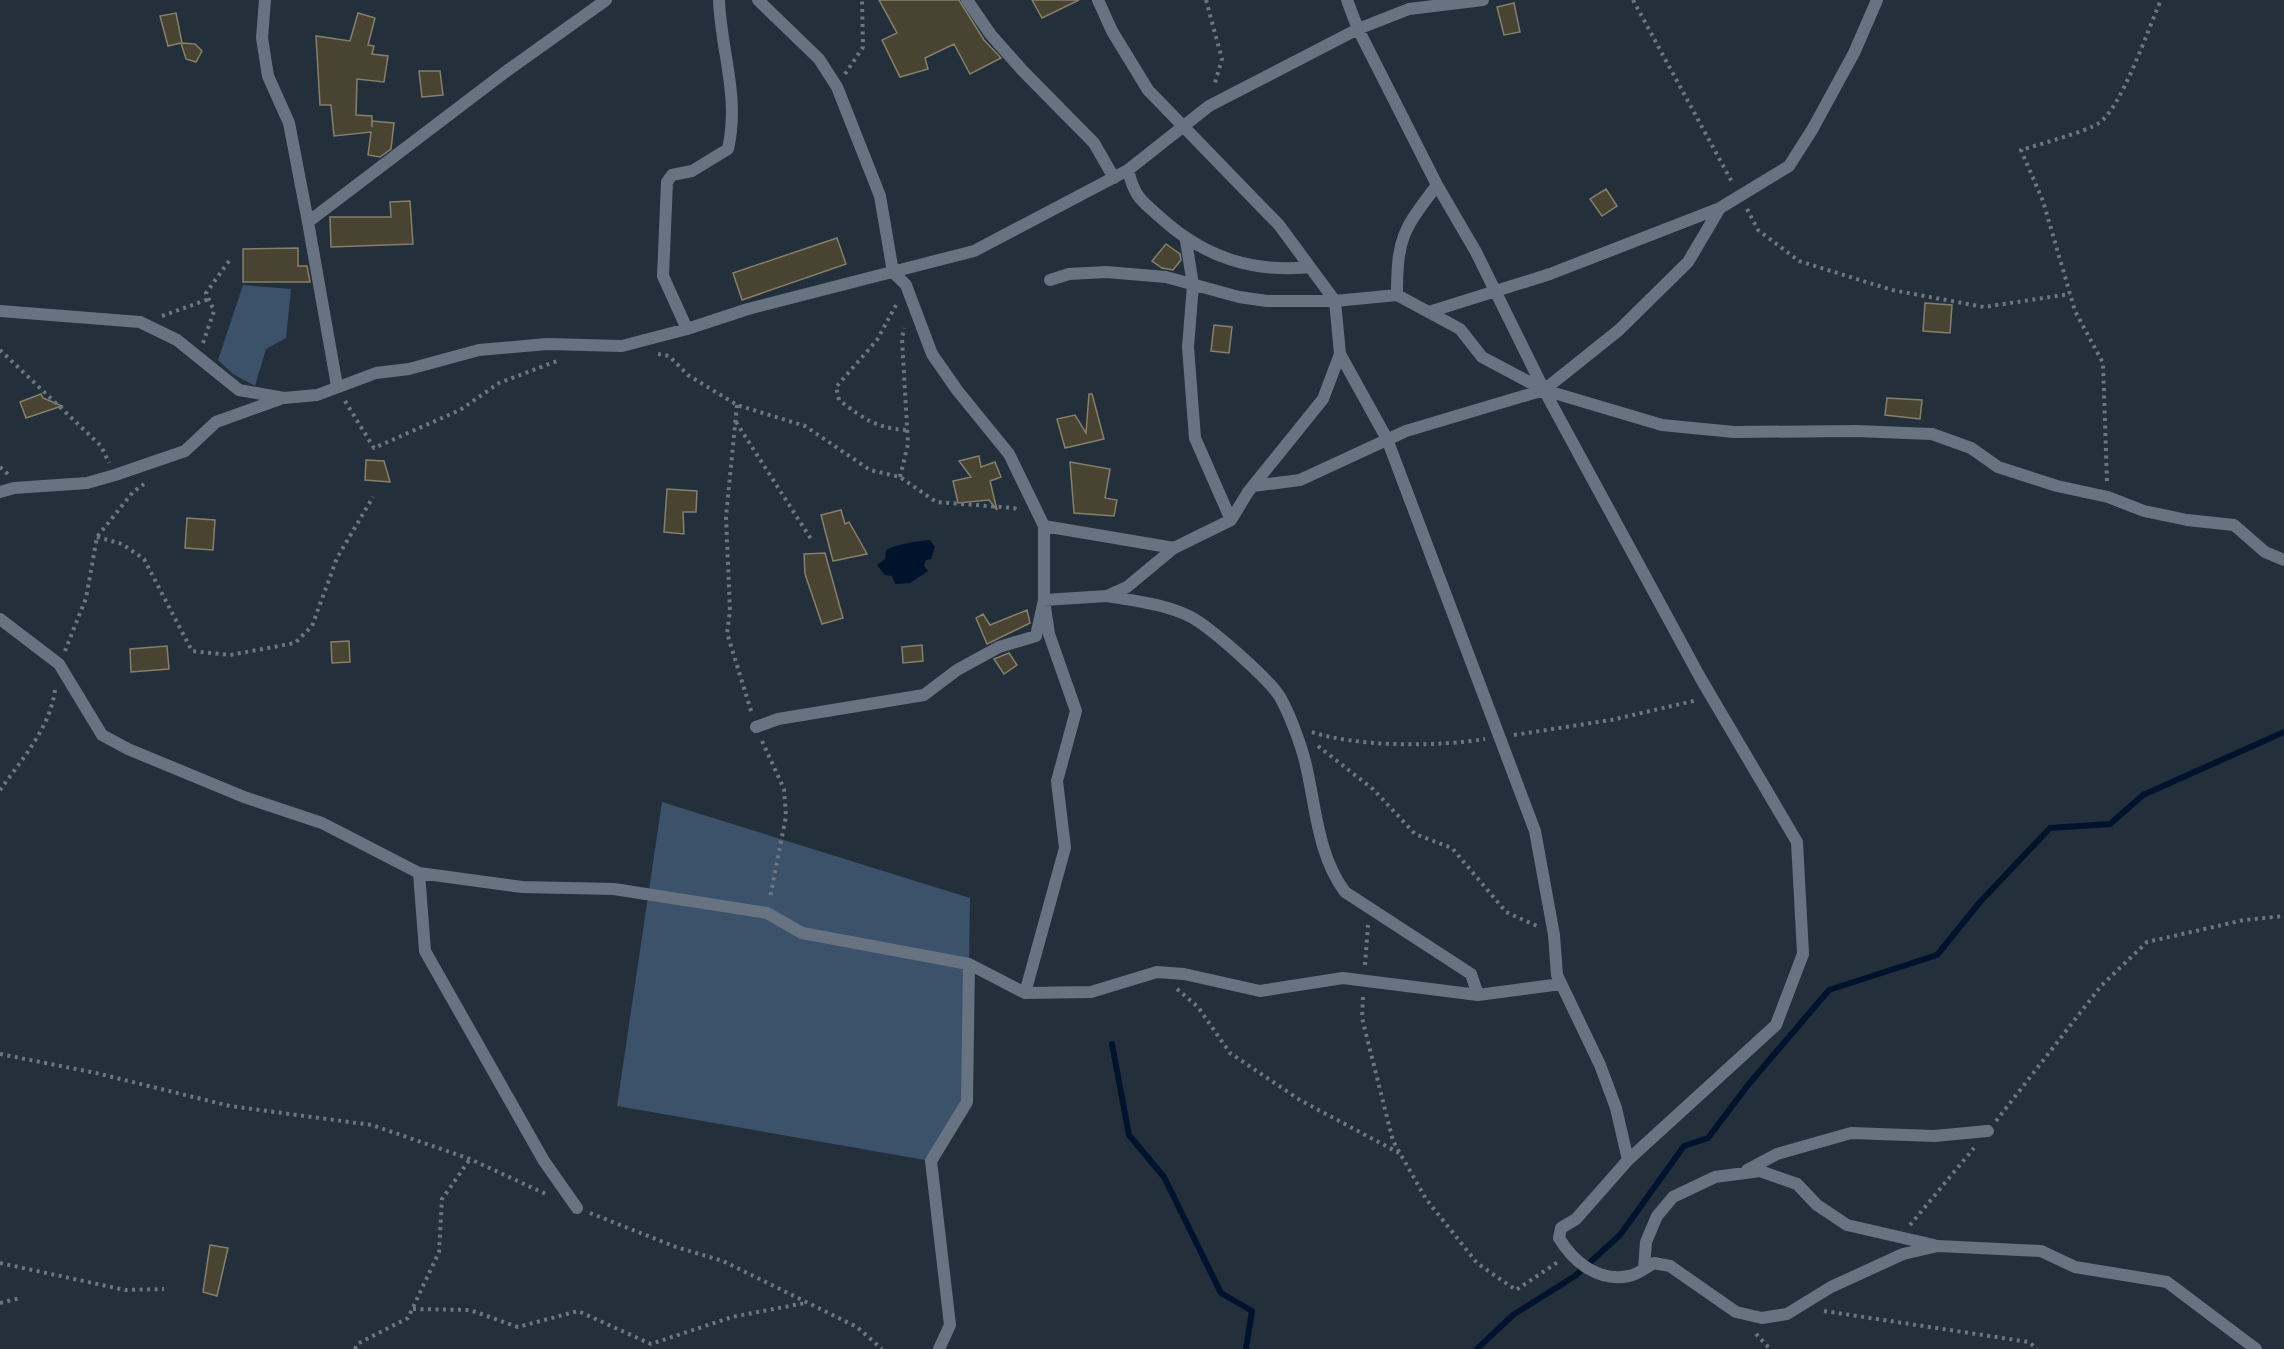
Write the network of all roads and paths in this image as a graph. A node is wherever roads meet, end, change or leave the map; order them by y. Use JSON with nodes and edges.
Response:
{"nodes":[{"id":1,"x":265,"y":0,"type":"edge"},
{"id":2,"x":606,"y":0,"type":"edge"},
{"id":3,"x":720,"y":0,"type":"edge"},
{"id":4,"x":758,"y":0,"type":"edge"},
{"id":5,"x":862,"y":0,"type":"edge"},
{"id":6,"x":967,"y":0,"type":"edge"},
{"id":7,"x":1098,"y":0,"type":"edge"},
{"id":8,"x":1206,"y":0,"type":"edge"},
{"id":9,"x":1347,"y":0,"type":"edge"},
{"id":10,"x":1483,"y":0,"type":"edge"},
{"id":11,"x":1633,"y":0,"type":"edge"},
{"id":12,"x":1877,"y":0,"type":"edge"},
{"id":13,"x":2161,"y":0,"type":"edge"},
{"id":14,"x":1358,"y":29,"type":"junction"},
{"id":15,"x":837,"y":87,"type":"junction"},
{"id":16,"x":1209,"y":106,"type":"junction"},
{"id":17,"x":1185,"y":128,"type":"junction"},
{"id":18,"x":1128,"y":170,"type":"junction"},
{"id":19,"x":1114,"y":178,"type":"junction"},
{"id":20,"x":1437,"y":184,"type":"junction"},
{"id":21,"x":1740,"y":196,"type":"junction"},
{"id":22,"x":1720,"y":208,"type":"junction"},
{"id":23,"x":308,"y":222,"type":"junction"},
{"id":24,"x":1186,"y":241,"type":"junction"},
{"id":25,"x":229,"y":261,"type":"dead end"},
{"id":26,"x":1310,"y":267,"type":"junction"},
{"id":27,"x":893,"y":272,"type":"junction"},
{"id":28,"x":1050,"y":280,"type":"dead end"},
{"id":29,"x":1193,"y":285,"type":"junction"},
{"id":30,"x":908,"y":290,"type":"junction"},
{"id":31,"x":1495,"y":290,"type":"junction"},
{"id":32,"x":2070,"y":294,"type":"junction"},
{"id":33,"x":1397,"y":295,"type":"junction"},
{"id":34,"x":209,"y":299,"type":"junction"},
{"id":35,"x":1335,"y":301,"type":"junction"},
{"id":36,"x":0,"y":311,"type":"edge"},
{"id":37,"x":1429,"y":312,"type":"junction"},
{"id":38,"x":144,"y":324,"type":"junction"},
{"id":39,"x":687,"y":329,"type":"junction"},
{"id":40,"x":0,"y":350,"type":"edge"},
{"id":41,"x":657,"y":354,"type":"dead end"},
{"id":42,"x":1340,"y":354,"type":"junction"},
{"id":43,"x":198,"y":358,"type":"junction"},
{"id":44,"x":559,"y":360,"type":"dead end"},
{"id":45,"x":337,"y":387,"type":"junction"},
{"id":46,"x":1544,"y":390,"type":"junction"},
{"id":47,"x":284,"y":398,"type":"junction"},
{"id":48,"x":737,"y":405,"type":"junction"},
{"id":49,"x":735,"y":421,"type":"junction"},
{"id":50,"x":906,"y":430,"type":"junction"},
{"id":51,"x":1387,"y":439,"type":"junction"},
{"id":52,"x":115,"y":475,"type":"junction"},
{"id":53,"x":900,"y":477,"type":"junction"},
{"id":54,"x":150,"y":479,"type":"dead end"},
{"id":55,"x":1254,"y":486,"type":"junction"},
{"id":56,"x":0,"y":492,"type":"edge"},
{"id":57,"x":2108,"y":497,"type":"junction"},
{"id":58,"x":373,"y":498,"type":"dead end"},
{"id":59,"x":125,"y":502,"type":"junction"},
{"id":60,"x":1231,"y":520,"type":"junction"},
{"id":61,"x":1044,"y":526,"type":"junction"},
{"id":62,"x":97,"y":537,"type":"junction"},
{"id":63,"x":811,"y":539,"type":"dead end"},
{"id":64,"x":1174,"y":548,"type":"junction"},
{"id":65,"x":2284,"y":560,"type":"edge"},
{"id":66,"x":1107,"y":596,"type":"junction"},
{"id":67,"x":1044,"y":600,"type":"junction"},
{"id":68,"x":0,"y":619,"type":"edge"},
{"id":69,"x":59,"y":664,"type":"junction"},
{"id":70,"x":1291,"y":725,"type":"junction"},
{"id":71,"x":756,"y":727,"type":"junction"},
{"id":72,"x":0,"y":790,"type":"edge"},
{"id":73,"x":419,"y":873,"type":"junction"},
{"id":74,"x":1364,"y":904,"type":"junction"},
{"id":75,"x":767,"y":913,"type":"junction"},
{"id":76,"x":2284,"y":916,"type":"edge"},
{"id":77,"x":1554,"y":935,"type":"junction"},
{"id":78,"x":969,"y":964,"type":"junction"},
{"id":79,"x":1157,"y":972,"type":"junction"},
{"id":80,"x":1363,"y":982,"type":"junction"},
{"id":81,"x":1561,"y":984,"type":"junction"},
{"id":82,"x":1025,"y":993,"type":"junction"},
{"id":83,"x":1478,"y":995,"type":"junction"},
{"id":84,"x":0,"y":1054,"type":"edge"},
{"id":85,"x":1988,"y":1131,"type":"junction"},
{"id":86,"x":1400,"y":1153,"type":"junction"},
{"id":87,"x":470,"y":1159,"type":"junction"},
{"id":88,"x":1628,"y":1160,"type":"junction"},
{"id":89,"x":1741,"y":1174,"type":"junction"},
{"id":90,"x":577,"y":1208,"type":"junction"},
{"id":91,"x":1901,"y":1236,"type":"junction"},
{"id":92,"x":1938,"y":1246,"type":"junction"},
{"id":93,"x":1569,"y":1254,"type":"junction"},
{"id":94,"x":0,"y":1263,"type":"edge"},
{"id":95,"x":1644,"y":1269,"type":"junction"},
{"id":96,"x":164,"y":1289,"type":"dead end"},
{"id":97,"x":20,"y":1298,"type":"dead end"},
{"id":98,"x":0,"y":1303,"type":"edge"},
{"id":99,"x":805,"y":1304,"type":"junction"},
{"id":100,"x":1799,"y":1307,"type":"junction"},
{"id":101,"x":413,"y":1309,"type":"junction"},
{"id":102,"x":355,"y":1349,"type":"edge"},
{"id":103,"x":882,"y":1349,"type":"edge"},
{"id":104,"x":939,"y":1349,"type":"edge"},
{"id":105,"x":2037,"y":1349,"type":"edge"},
{"id":106,"x":2256,"y":1349,"type":"edge"}],
"edges":[{"from":1,"to":23,"type":"street"},
{"from":2,"to":23,"type":"street"},
{"from":3,"to":39,"type":"street"},
{"from":4,"to":15,"type":"street"},
{"from":5,"to":15,"type":"path"},
{"from":6,"to":19,"type":"street"},
{"from":7,"to":17,"type":"street"},
{"from":8,"to":16,"type":"path"},
{"from":9,"to":14,"type":"street"},
{"from":10,"to":14,"type":"street"},
{"from":11,"to":21,"type":"path"},
{"from":12,"to":21,"type":"street"},
{"from":13,"to":32,"type":"path"},
{"from":14,"to":16,"type":"street"},
{"from":14,"to":20,"type":"street"},
{"from":15,"to":27,"type":"street"},
{"from":16,"to":17,"type":"street"},
{"from":17,"to":18,"type":"street"},
{"from":17,"to":26,"type":"street"},
{"from":18,"to":19,"type":"street"},
{"from":18,"to":24,"type":"street"},
{"from":19,"to":27,"type":"street"},
{"from":20,"to":31,"type":"street"},
{"from":20,"to":33,"type":"street"},
{"from":21,"to":22,"type":"street"},
{"from":21,"to":32,"type":"path"},
{"from":22,"to":31,"type":"street"},
{"from":22,"to":46,"type":"street"},
{"from":23,"to":45,"type":"street"},
{"from":24,"to":26,"type":"street"},
{"from":24,"to":29,"type":"street"},
{"from":25,"to":34,"type":"path"},
{"from":26,"to":35,"type":"street"},
{"from":27,"to":30,"type":"street"},
{"from":27,"to":39,"type":"street"},
{"from":28,"to":29,"type":"street"},
{"from":29,"to":35,"type":"street"},
{"from":29,"to":60,"type":"street"},
{"from":30,"to":50,"type":"path"},
{"from":30,"to":50,"type":"path"},
{"from":30,"to":61,"type":"street"},
{"from":31,"to":37,"type":"street"},
{"from":31,"to":46,"type":"street"},
{"from":32,"to":57,"type":"path"},
{"from":33,"to":35,"type":"street"},
{"from":33,"to":37,"type":"street"},
{"from":34,"to":38,"type":"path"},
{"from":34,"to":43,"type":"path"},
{"from":35,"to":42,"type":"street"},
{"from":36,"to":38,"type":"street"},
{"from":37,"to":46,"type":"street"},
{"from":38,"to":43,"type":"street"},
{"from":39,"to":45,"type":"street"},
{"from":40,"to":52,"type":"path"},
{"from":41,"to":48,"type":"path"},
{"from":42,"to":51,"type":"street"},
{"from":42,"to":55,"type":"street"},
{"from":43,"to":47,"type":"street"},
{"from":44,"to":45,"type":"path"},
{"from":45,"to":47,"type":"street"},
{"from":46,"to":51,"type":"street"},
{"from":46,"to":57,"type":"street"},
{"from":46,"to":88,"type":"street"},
{"from":47,"to":52,"type":"street"},
{"from":48,"to":49,"type":"path"},
{"from":48,"to":53,"type":"path"},
{"from":49,"to":63,"type":"path"},
{"from":49,"to":71,"type":"path"},
{"from":50,"to":53,"type":"path"},
{"from":51,"to":55,"type":"street"},
{"from":51,"to":77,"type":"street"},
{"from":52,"to":56,"type":"street"},
{"from":52,"to":59,"type":"path"},
{"from":53,"to":61,"type":"path"},
{"from":54,"to":59,"type":"path"},
{"from":55,"to":60,"type":"street"},
{"from":57,"to":65,"type":"street"},
{"from":58,"to":62,"type":"path"},
{"from":59,"to":62,"type":"path"},
{"from":60,"to":64,"type":"street"},
{"from":61,"to":64,"type":"street"},
{"from":61,"to":67,"type":"street"},
{"from":62,"to":69,"type":"path"},
{"from":64,"to":66,"type":"street"},
{"from":66,"to":67,"type":"street"},
{"from":66,"to":70,"type":"street"},
{"from":67,"to":71,"type":"street"},
{"from":67,"to":82,"type":"street"},
{"from":68,"to":69,"type":"street"},
{"from":69,"to":72,"type":"path"},
{"from":69,"to":73,"type":"street"},
{"from":70,"to":74,"type":"street"},
{"from":70,"to":77,"type":"path"},
{"from":71,"to":75,"type":"path"},
{"from":73,"to":75,"type":"street"},
{"from":73,"to":90,"type":"street"},
{"from":74,"to":80,"type":"path"},
{"from":74,"to":83,"type":"street"},
{"from":75,"to":78,"type":"street"},
{"from":76,"to":85,"type":"path"},
{"from":77,"to":81,"type":"street"},
{"from":78,"to":82,"type":"street"},
{"from":78,"to":104,"type":"street"},
{"from":79,"to":80,"type":"street"},
{"from":79,"to":82,"type":"street"},
{"from":79,"to":86,"type":"path"},
{"from":80,"to":83,"type":"street"},
{"from":80,"to":86,"type":"path"},
{"from":81,"to":83,"type":"street"},
{"from":81,"to":88,"type":"street"},
{"from":84,"to":87,"type":"path"},
{"from":85,"to":89,"type":"street"},
{"from":85,"to":91,"type":"path"},
{"from":86,"to":93,"type":"path"},
{"from":87,"to":90,"type":"path"},
{"from":87,"to":101,"type":"path"},
{"from":88,"to":93,"type":"street"},
{"from":89,"to":91,"type":"street"},
{"from":89,"to":95,"type":"street"},
{"from":90,"to":99,"type":"path"},
{"from":91,"to":92,"type":"street"},
{"from":92,"to":100,"type":"street"},
{"from":92,"to":106,"type":"street"},
{"from":93,"to":95,"type":"street"},
{"from":94,"to":96,"type":"path"},
{"from":95,"to":100,"type":"street"},
{"from":97,"to":98,"type":"path"},
{"from":99,"to":101,"type":"path"},
{"from":99,"to":103,"type":"path"},
{"from":100,"to":105,"type":"path"},
{"from":101,"to":102,"type":"path"}]}
